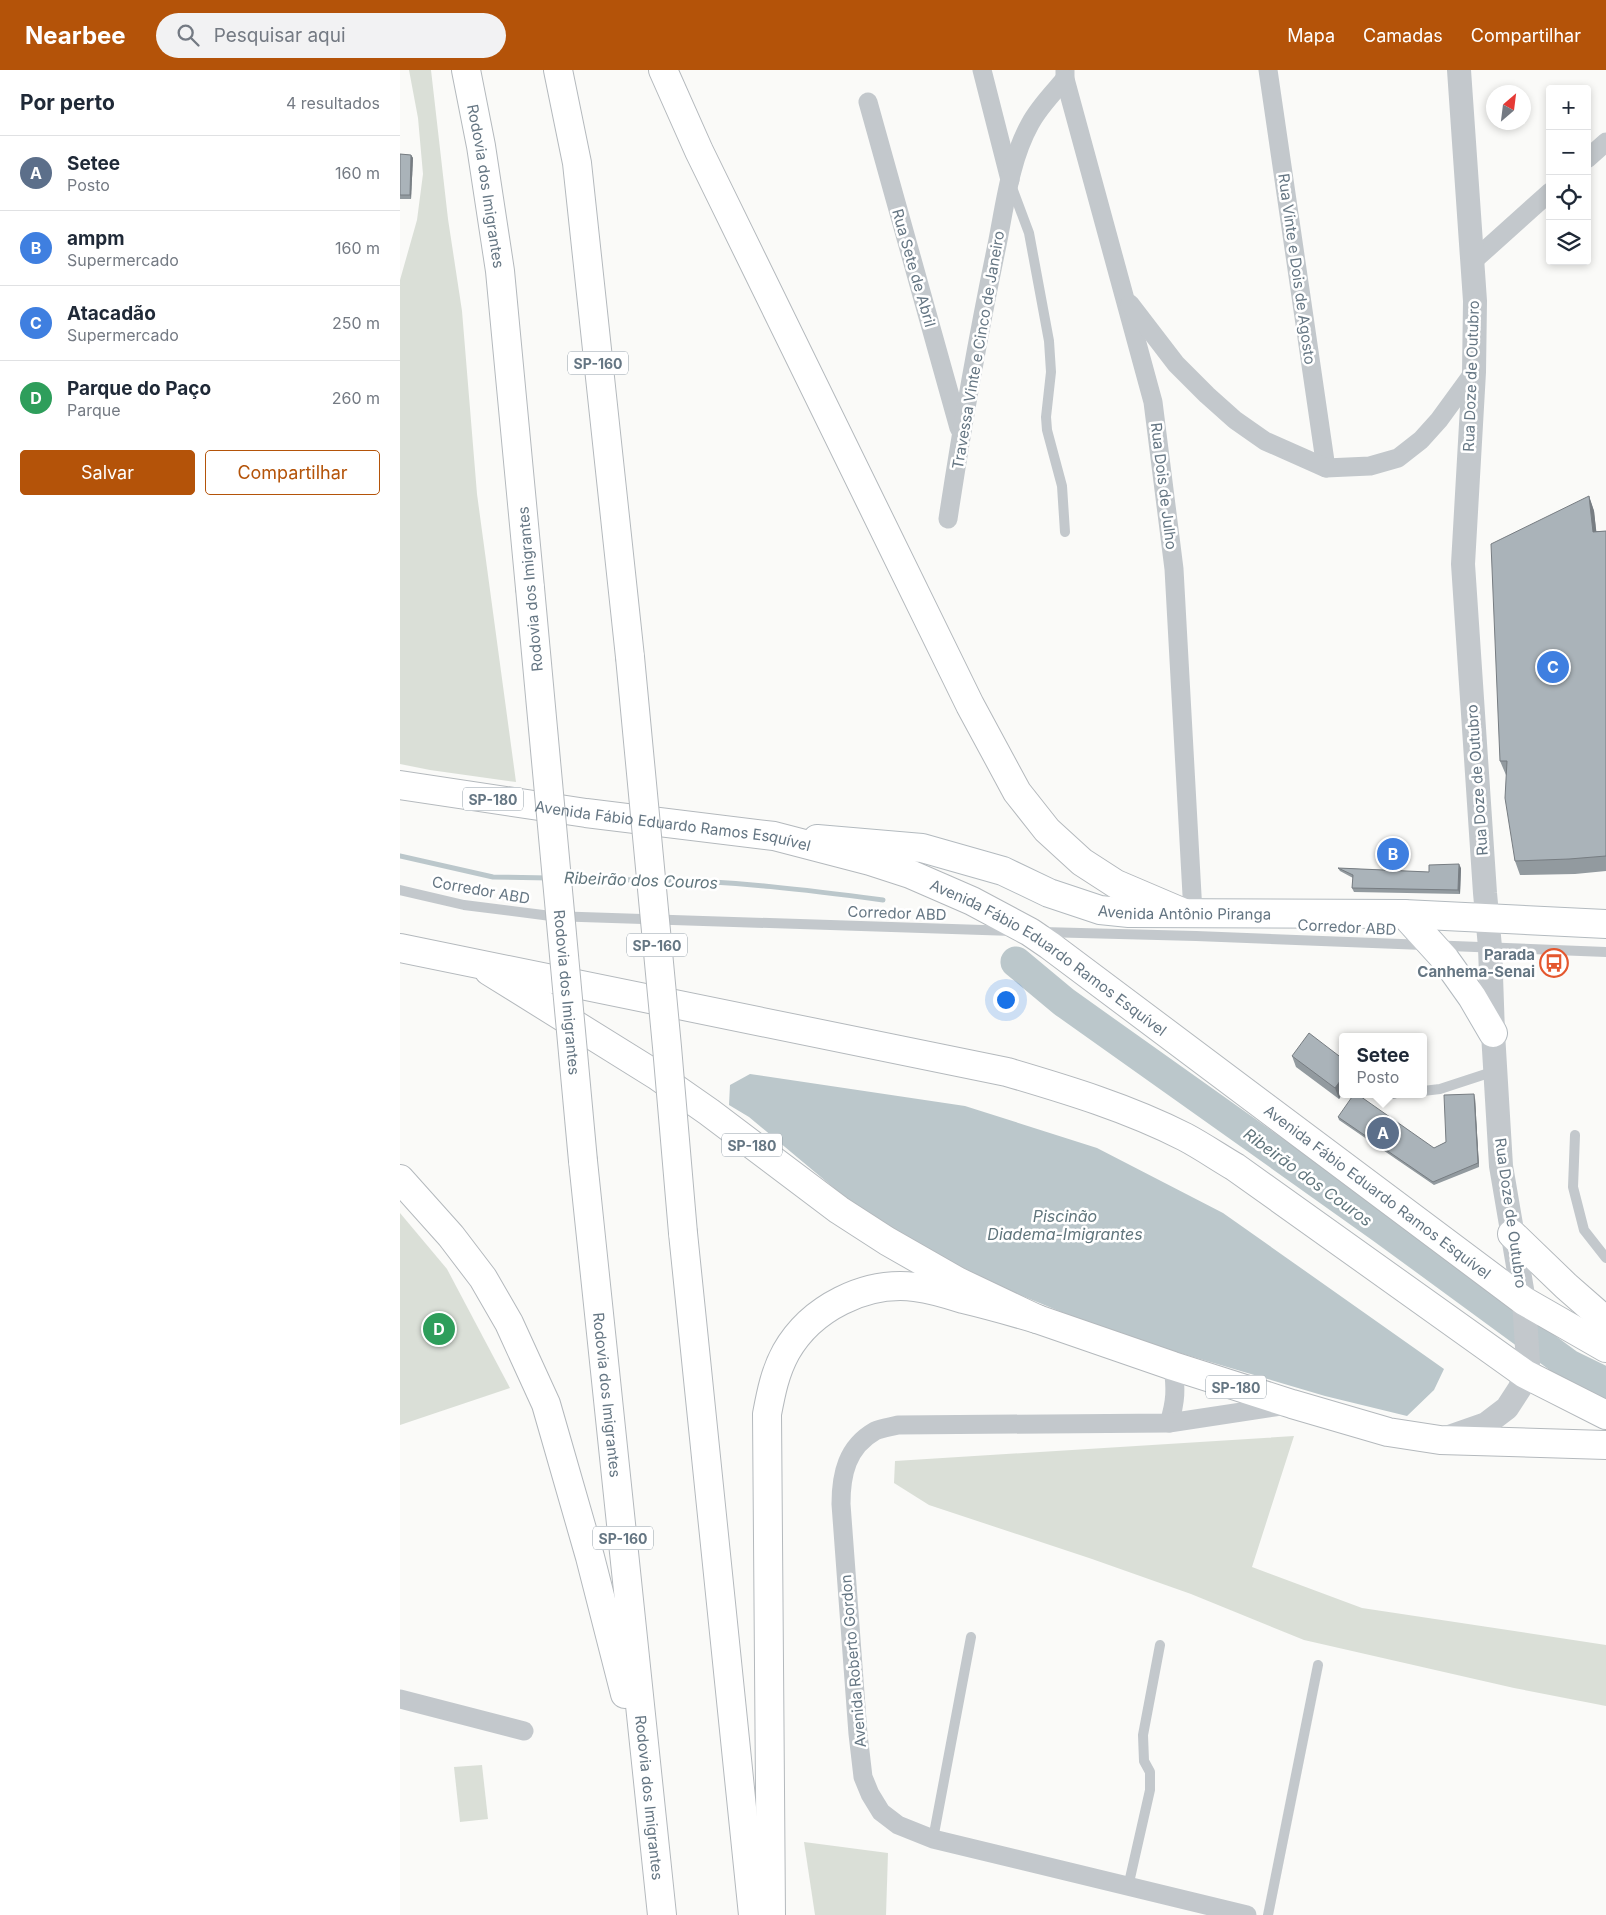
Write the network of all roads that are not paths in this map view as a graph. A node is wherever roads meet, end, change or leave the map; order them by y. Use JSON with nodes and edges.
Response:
{"nodes":[{"id":1,"x":466,"y":70,"type":"edge"},
{"id":2,"x":558,"y":70,"type":"edge"},
{"id":3,"x":663,"y":70,"type":"edge"},
{"id":4,"x":982,"y":70,"type":"edge"},
{"id":5,"x":1268,"y":70,"type":"edge"},
{"id":6,"x":1459,"y":70,"type":"edge"},
{"id":7,"x":1065,"y":75,"type":"edge"},
{"id":8,"x":868,"y":102,"type":"dead end"},
{"id":9,"x":1606,"y":142,"type":"edge"},
{"id":10,"x":1591,"y":155,"type":"edge"},
{"id":11,"x":1010,"y":182,"type":"junction"},
{"id":12,"x":1546,"y":196,"type":"edge"},
{"id":13,"x":1472,"y":262,"type":"junction"},
{"id":14,"x":1125,"y":297,"type":"junction"},
{"id":15,"x":1474,"y":372,"type":"junction"},
{"id":16,"x":961,"y":434,"type":"junction"},
{"id":17,"x":1326,"y":468,"type":"junction"},
{"id":18,"x":948,"y":518,"type":"dead end"},
{"id":19,"x":1065,"y":532,"type":"dead end"},
{"id":20,"x":400,"y":785,"type":"edge"},
{"id":21,"x":774,"y":836,"type":"junction"},
{"id":22,"x":400,"y":890,"type":"edge"},
{"id":23,"x":1189,"y":913,"type":"junction"},
{"id":24,"x":1404,"y":914,"type":"junction"},
{"id":25,"x":1486,"y":918,"type":"junction"},
{"id":26,"x":1606,"y":924,"type":"edge"},
{"id":27,"x":1030,"y":932,"type":"junction"},
{"id":28,"x":1433,"y":946,"type":"junction"},
{"id":29,"x":1490,"y":947,"type":"junction"},
{"id":30,"x":400,"y":948,"type":"edge"},
{"id":31,"x":1606,"y":952,"type":"edge"},
{"id":32,"x":473,"y":961,"type":"junction"},
{"id":33,"x":1493,"y":1033,"type":"junction"},
{"id":34,"x":1495,"y":1071,"type":"junction"},
{"id":35,"x":1427,"y":1091,"type":"edge"},
{"id":36,"x":1576,"y":1135,"type":"dead end"},
{"id":37,"x":400,"y":1179,"type":"edge"},
{"id":38,"x":1512,"y":1234,"type":"junction"},
{"id":39,"x":1606,"y":1258,"type":"edge"},
{"id":40,"x":1524,"y":1307,"type":"junction"},
{"id":41,"x":1037,"y":1319,"type":"junction"},
{"id":42,"x":1606,"y":1320,"type":"edge"},
{"id":43,"x":1606,"y":1348,"type":"edge"},
{"id":44,"x":1173,"y":1366,"type":"junction"},
{"id":45,"x":1527,"y":1368,"type":"junction"},
{"id":46,"x":1292,"y":1404,"type":"junction"},
{"id":47,"x":1606,"y":1415,"type":"edge"},
{"id":48,"x":1169,"y":1423,"type":"junction"},
{"id":49,"x":1440,"y":1440,"type":"junction"},
{"id":50,"x":1606,"y":1445,"type":"edge"},
{"id":51,"x":971,"y":1637,"type":"dead end"},
{"id":52,"x":1160,"y":1645,"type":"dead end"},
{"id":53,"x":1318,"y":1664,"type":"dead end"},
{"id":54,"x":400,"y":1699,"type":"edge"},
{"id":55,"x":524,"y":1731,"type":"dead end"},
{"id":56,"x":648,"y":1784,"type":"junction"},
{"id":57,"x":933,"y":1840,"type":"junction"},
{"id":58,"x":1128,"y":1887,"type":"junction"},
{"id":59,"x":662,"y":1915,"type":"edge"},
{"id":60,"x":753,"y":1915,"type":"edge"},
{"id":61,"x":771,"y":1915,"type":"edge"},
{"id":62,"x":1247,"y":1915,"type":"edge"},
{"id":63,"x":1268,"y":1915,"type":"edge"}],
"edges":[{"from":1,"to":56,"type":"main road","name":"Rodovia dos Imigrantes","number":"SP-160","bridge":true},
{"from":2,"to":60,"type":"main road","number":"SP-160","bridge":true},
{"from":3,"to":23,"type":"main road"},
{"from":4,"to":11,"type":"street","name":"Travessa Vinte e Cinco de Janeiro"},
{"from":5,"to":17,"type":"street","name":"Rua Vinte e Dois de Agosto"},
{"from":6,"to":13,"type":"street","name":"Rua Doze de Outubro"},
{"from":7,"to":11,"type":"street","name":"Travessa Vinte e Cinco de Janeiro"},
{"from":7,"to":14,"type":"street","name":"Rua Dois de Julho"},
{"from":8,"to":16,"type":"street","name":"Rua Sete de Abril"},
{"from":9,"to":10,"type":"street"},
{"from":11,"to":16,"type":"street","name":"Travessa Vinte e Cinco de Janeiro"},
{"from":11,"to":19,"type":"lane","name":"Travessa Vinte e Cinco de Janeiro"},
{"from":12,"to":13,"type":"street"},
{"from":13,"to":15,"type":"street","name":"Rua Doze de Outubro"},
{"from":14,"to":17,"type":"street"},
{"from":14,"to":23,"type":"street","name":"Rua Dois de Julho"},
{"from":15,"to":17,"type":"street"},
{"from":15,"to":25,"type":"street","name":"Rua Doze de Outubro"},
{"from":16,"to":18,"type":"street","name":"Travessa Vinte e Cinco de Janeiro"},
{"from":20,"to":21,"type":"main road","name":"Avenida Fábio Eduardo Ramos Esquível","number":"SP-180"},
{"from":21,"to":23,"type":"main road","name":"Avenida Antônio Piranga","number":"SP-180"},
{"from":21,"to":27,"type":"main road","name":"Avenida Fábio Eduardo Ramos Esquível"},
{"from":22,"to":27,"type":"lane","name":"Corredor ABD"},
{"from":23,"to":24,"type":"main road","name":"Avenida Antônio Piranga","number":"SP-180"},
{"from":24,"to":25,"type":"main road","name":"Avenida Antônio Piranga","number":"SP-180"},
{"from":24,"to":28,"type":"main road"},
{"from":25,"to":26,"type":"main road","name":"Avenida Antônio Piranga","number":"SP-180"},
{"from":25,"to":29,"type":"street","name":"Rua Doze de Outubro","number":"SP-180"},
{"from":27,"to":28,"type":"lane","name":"Corredor ABD"},
{"from":27,"to":40,"type":"main road","name":"Avenida Fábio Eduardo Ramos Esquível"},
{"from":28,"to":29,"type":"lane","name":"Corredor ABD"},
{"from":28,"to":33,"type":"main road"},
{"from":29,"to":31,"type":"lane","name":"Corredor ABD"},
{"from":29,"to":33,"type":"street","name":"Rua Doze de Outubro","number":"SP-180"},
{"from":30,"to":32,"type":"main road","number":"SP-180"},
{"from":32,"to":41,"type":"main road","number":"SP-180"},
{"from":32,"to":45,"type":"main road"},
{"from":33,"to":34,"type":"street","name":"Rua Doze de Outubro","number":"SP-180"},
{"from":34,"to":35,"type":"lane"},
{"from":34,"to":38,"type":"street","name":"Rua Doze de Outubro","number":"SP-180"},
{"from":36,"to":39,"type":"lane"},
{"from":37,"to":56,"type":"main road"},
{"from":38,"to":40,"type":"street","name":"Rua Doze de Outubro","number":"SP-180"},
{"from":38,"to":42,"type":"main road"},
{"from":40,"to":43,"type":"main road","name":"Avenida Fábio Eduardo Ramos Esquível"},
{"from":40,"to":45,"type":"street","name":"Rua Doze de Outubro","number":"SP-180"},
{"from":41,"to":44,"type":"main road","number":"SP-180"},
{"from":41,"to":61,"type":"main road"},
{"from":44,"to":46,"type":"main road","number":"SP-180"},
{"from":44,"to":48,"type":"street"},
{"from":45,"to":47,"type":"main road"},
{"from":45,"to":49,"type":"street","name":"Rua Doze de Outubro","number":"SP-180"},
{"from":46,"to":48,"type":"street","name":"Avenida Roberto Gordon"},
{"from":46,"to":49,"type":"main road","number":"SP-180"},
{"from":48,"to":57,"type":"street","name":"Avenida Roberto Gordon"},
{"from":49,"to":50,"type":"main road"},
{"from":51,"to":57,"type":"lane"},
{"from":52,"to":58,"type":"lane"},
{"from":53,"to":63,"type":"lane"},
{"from":54,"to":55,"type":"street"},
{"from":56,"to":59,"type":"main road","name":"Rodovia dos Imigrantes","number":"SP-160"},
{"from":57,"to":58,"type":"street","name":"Avenida Roberto Gordon"},
{"from":58,"to":62,"type":"street","name":"Avenida Roberto Gordon"}]}
